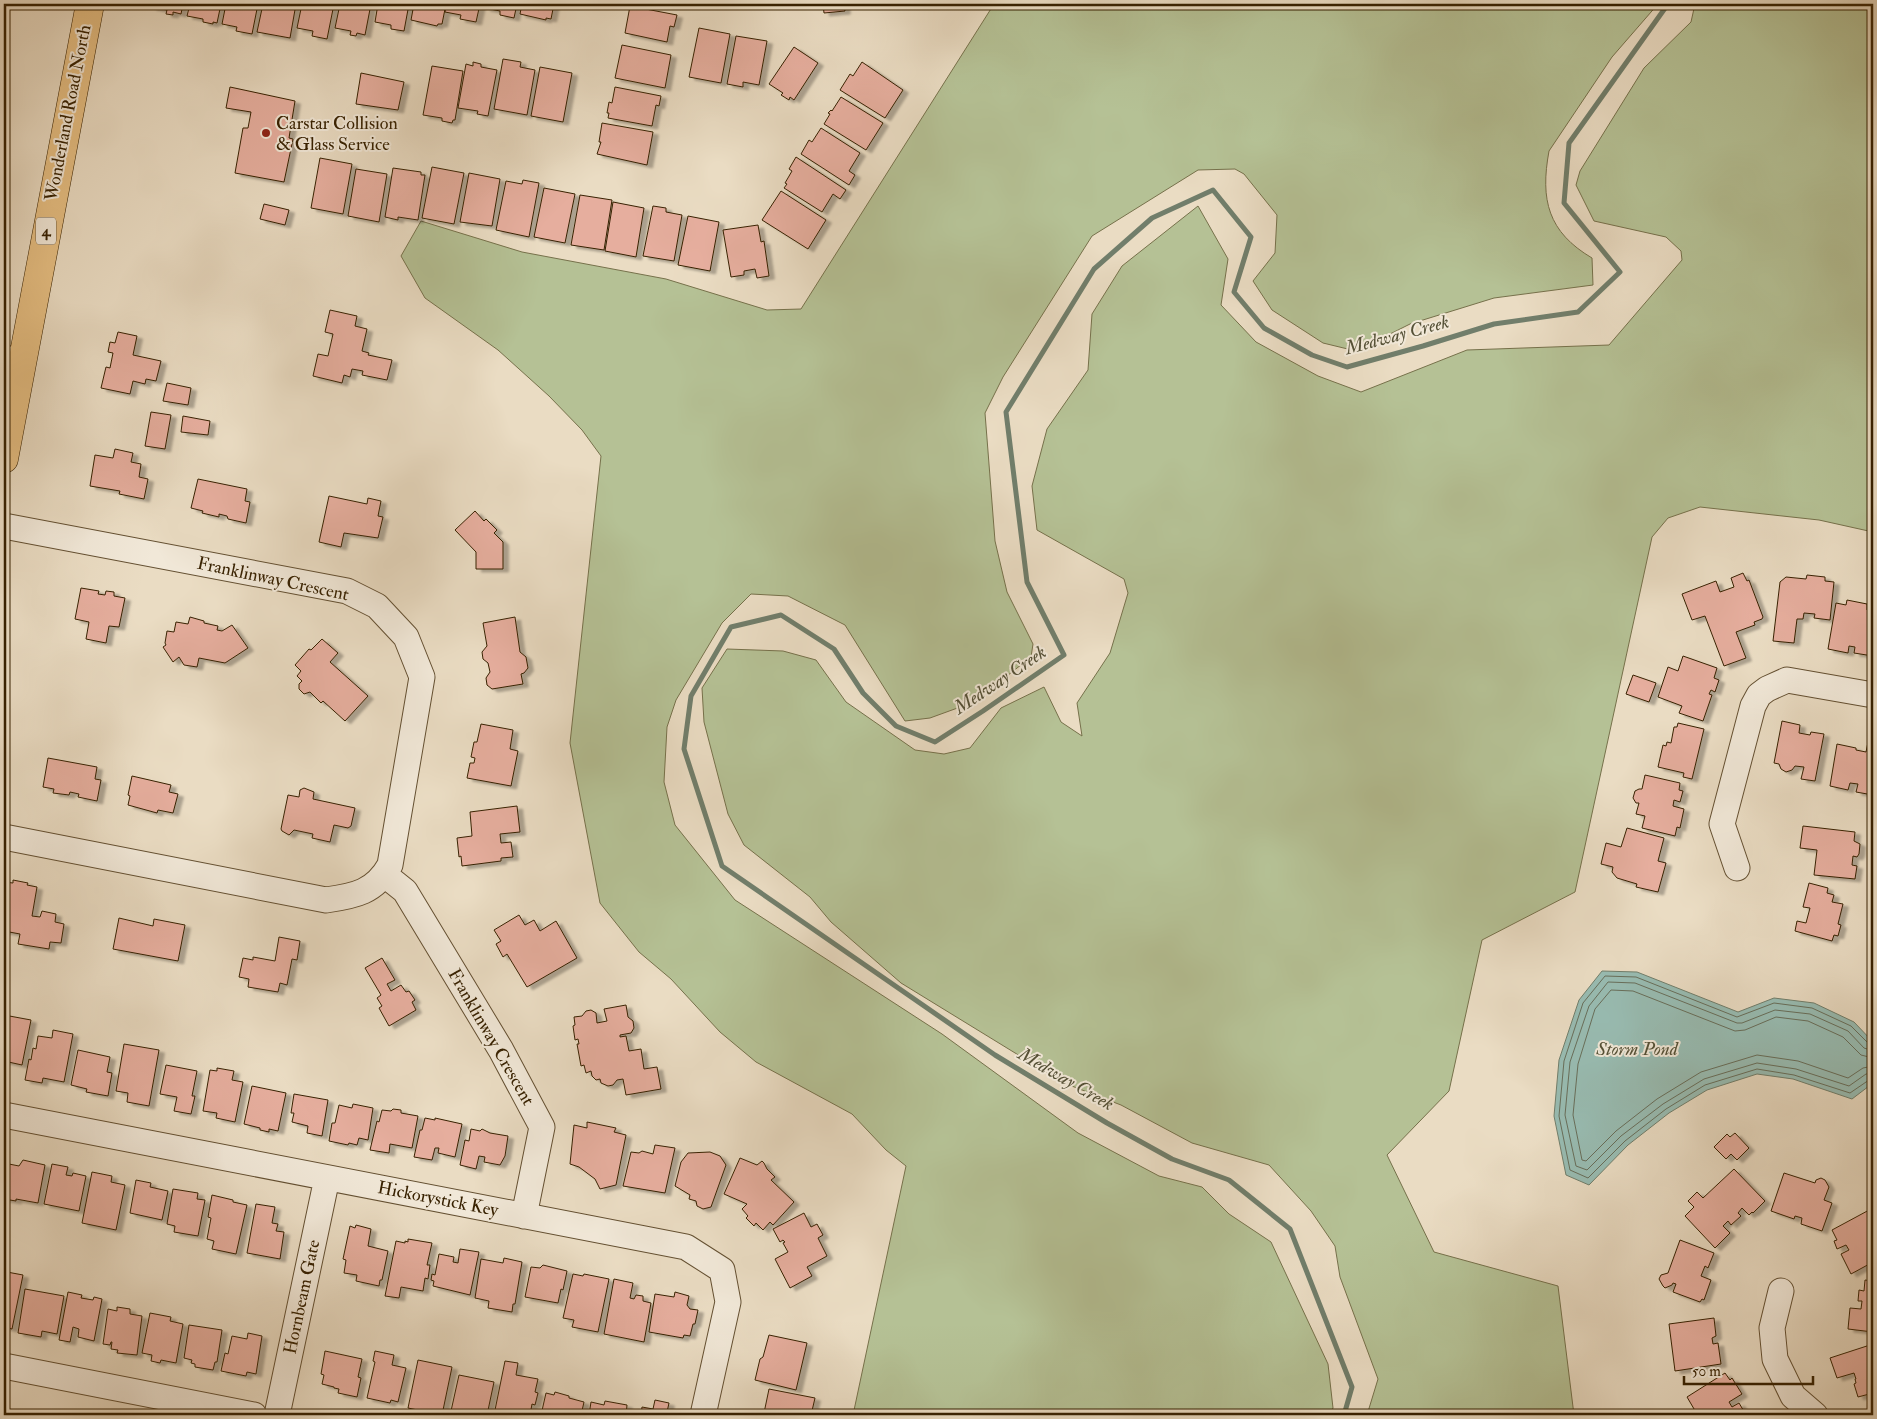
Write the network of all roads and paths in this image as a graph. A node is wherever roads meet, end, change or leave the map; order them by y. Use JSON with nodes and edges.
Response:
{"nodes":[{"id":1,"x":90,"y":4,"type":"edge"},
{"id":2,"x":13,"y":360,"type":"edge"},
{"id":3,"x":4,"y":459,"type":"edge"},
{"id":4,"x":4,"y":526,"type":"edge"},
{"id":5,"x":1873,"y":695,"type":"edge"},
{"id":6,"x":4,"y":837,"type":"edge"},
{"id":7,"x":1736,"y":868,"type":"dead end"},
{"id":8,"x":385,"y":875,"type":"junction"},
{"id":9,"x":4,"y":1115,"type":"edge"},
{"id":10,"x":327,"y":1178,"type":"junction"},
{"id":11,"x":524,"y":1216,"type":"junction"},
{"id":12,"x":1781,"y":1291,"type":"dead end"},
{"id":13,"x":4,"y":1366,"type":"edge"},
{"id":14,"x":254,"y":1415,"type":"edge"},
{"id":15,"x":277,"y":1415,"type":"edge"},
{"id":16,"x":703,"y":1415,"type":"edge"},
{"id":17,"x":1815,"y":1415,"type":"edge"}],
"edges":[{"from":1,"to":2,"type":"main road","name":"Wonderland Road North","number":"4"},
{"from":2,"to":3,"type":"main road","name":"Wonderland Road North","number":"4"},
{"from":4,"to":8,"type":"street","name":"Franklinway Crescent"},
{"from":5,"to":7,"type":"street"},
{"from":6,"to":8,"type":"street"},
{"from":8,"to":11,"type":"street","name":"Franklinway Crescent"},
{"from":9,"to":10,"type":"street","name":"Hickorystick Key"},
{"from":10,"to":11,"type":"street","name":"Hickorystick Key"},
{"from":10,"to":15,"type":"street","name":"Hornbeam Gate"},
{"from":11,"to":16,"type":"street","name":"Hickorystick Key"},
{"from":12,"to":17,"type":"street"},
{"from":13,"to":14,"type":"street"}]}
